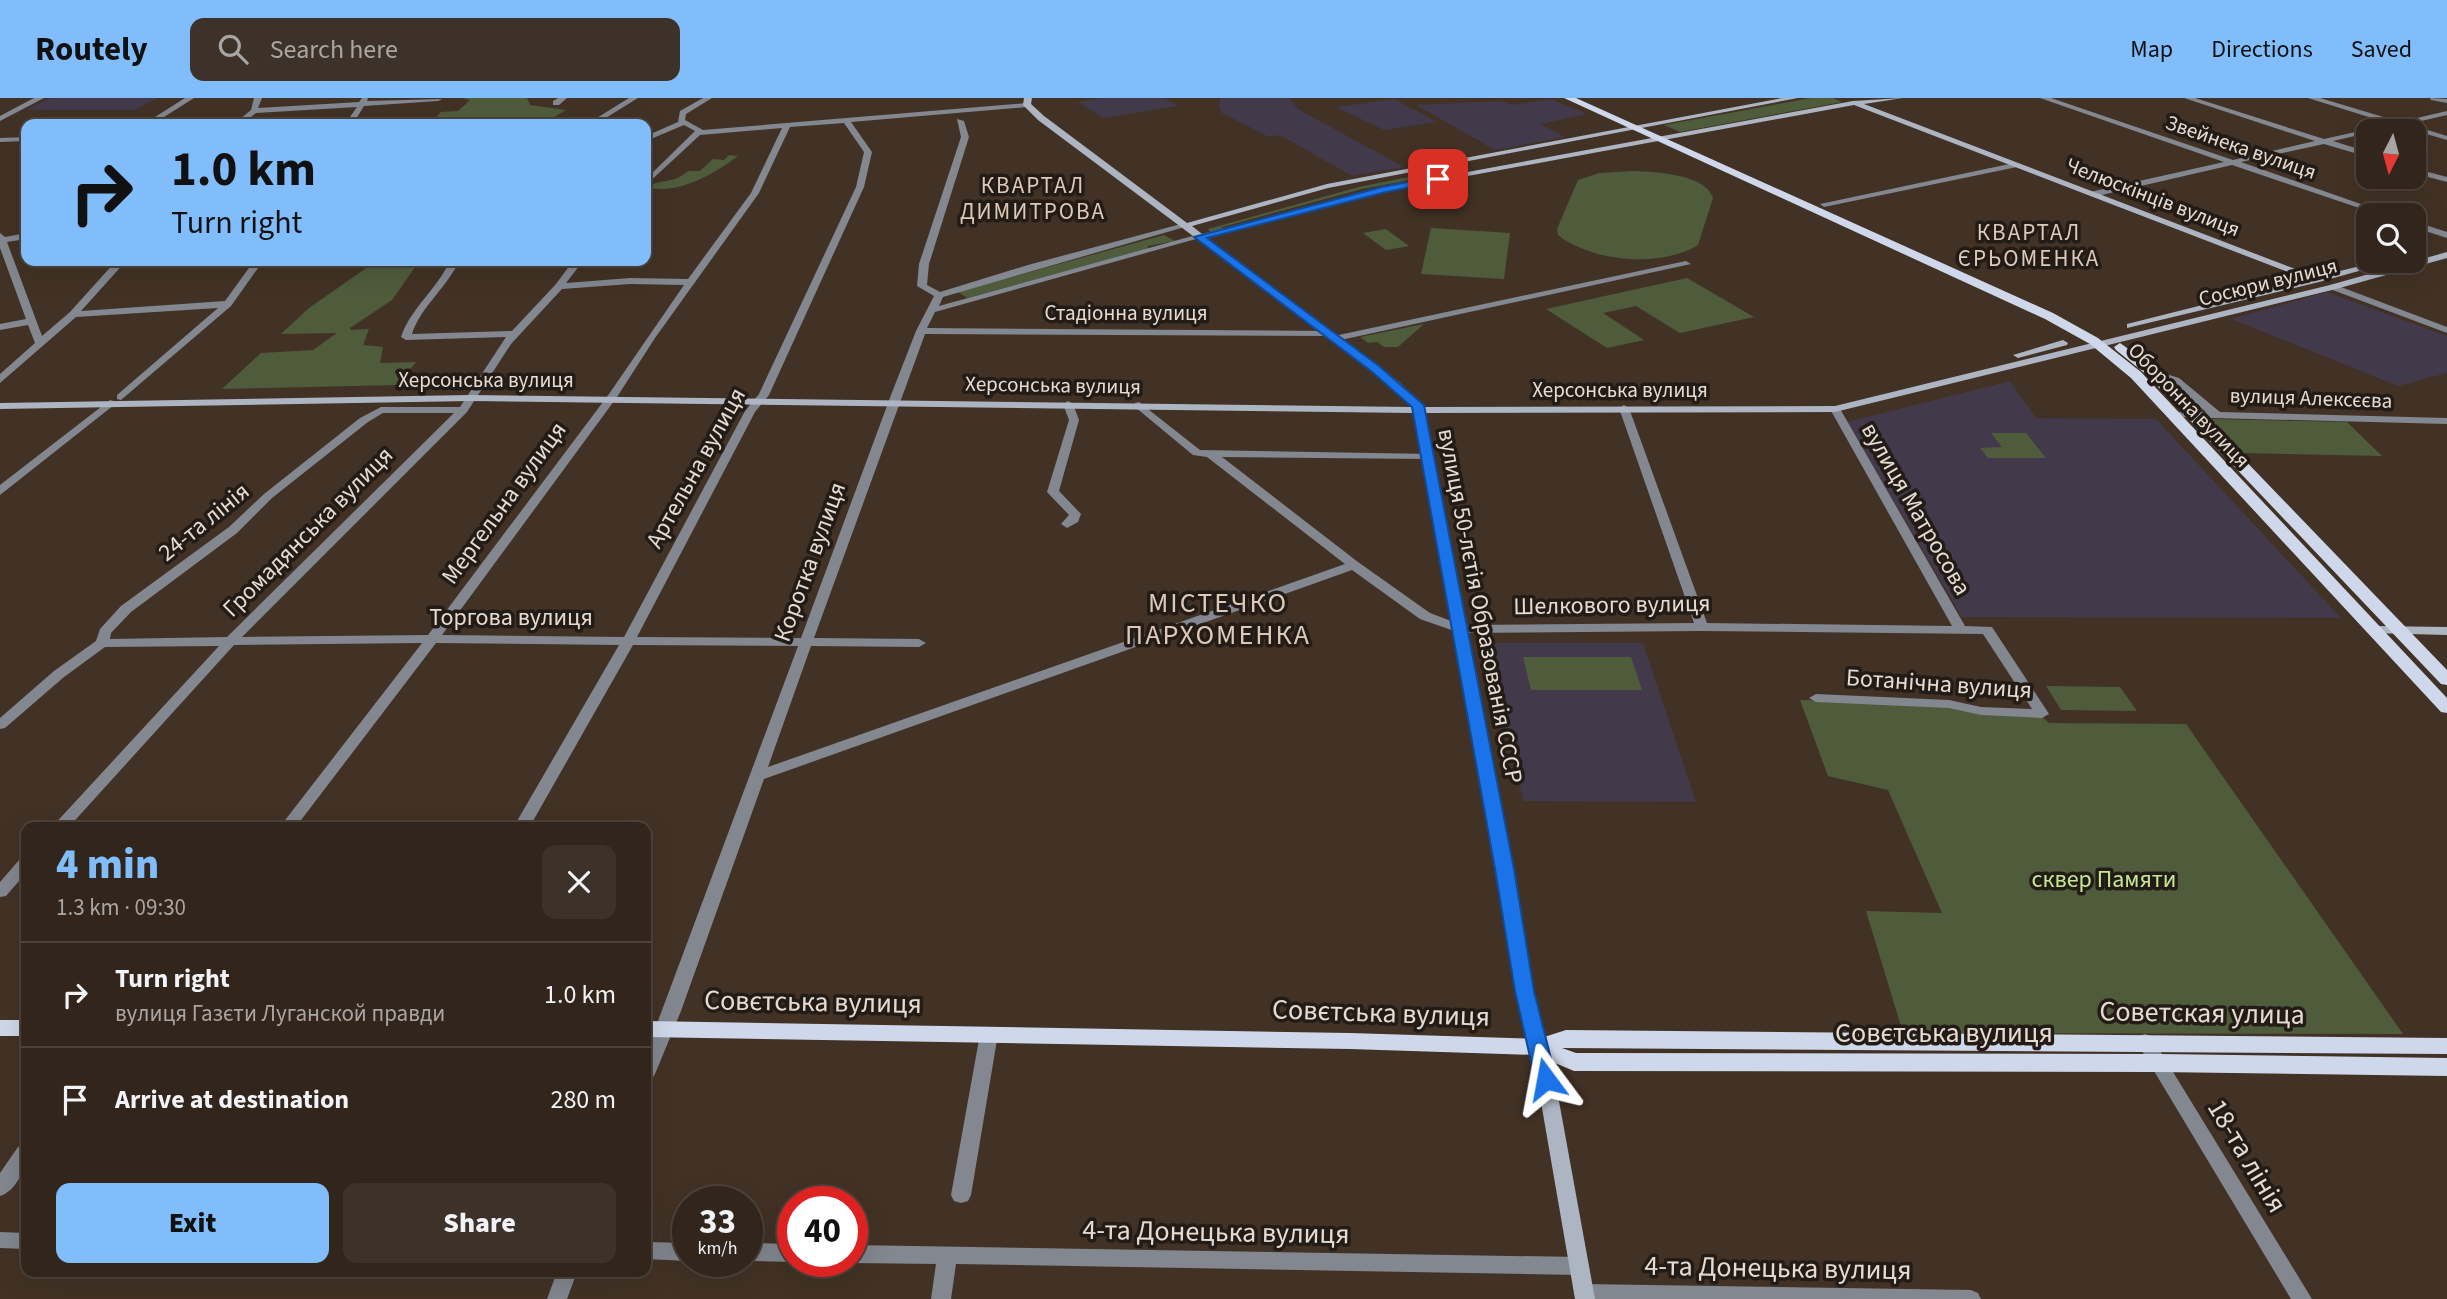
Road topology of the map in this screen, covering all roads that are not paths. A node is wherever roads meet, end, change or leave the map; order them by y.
1 (40, 98) edge
2 (190, 98) edge
3 (258, 98) edge
4 (634, 98) edge
5 (708, 98) edge
6 (1569, 98) edge
7 (1589, 98) edge
8 (1794, 98) edge
9 (1899, 98) edge
10 (2044, 98) edge
11 (2188, 98) edge
12 (2312, 98) edge
13 (2434, 98) edge
14 (438, 99) edge
15 (1850, 100) edge
16 (364, 101) edge
17 (1028, 101) edge
18 (2447, 102) edge
19 (254, 111) junction
20 (2447, 113) edge
21 (0, 119) edge
22 (156, 119) edge
23 (244, 119) edge
24 (352, 119) edge
25 (599, 119) edge
26 (2383, 119) edge
27 (2416, 119) edge
28 (847, 121) junction
29 (960, 121) dead end
30 (683, 123) junction
31 (787, 126) junction
32 (1641, 126) junction
33 (2426, 132) edge
34 (698, 133) junction
35 (2356, 133) edge
36 (651, 137) edge
37 (1666, 137) junction
38 (2447, 138) edge
39 (21, 139) edge
40 (0, 140) edge
41 (2324, 141) junction
42 (2356, 151) edge
43 (2230, 162) junction
44 (2014, 165) junction
45 (2426, 174) edge
46 (651, 178) edge
47 (2447, 180) edge
48 (2093, 194) junction
49 (2356, 204) edge
50 (1824, 205) junction
51 (1184, 226) junction
52 (2426, 228) edge
53 (2447, 235) edge
54 (21, 237) edge
55 (1199, 237) junction
56 (1, 239) edge
57 (2447, 246) edge
58 (2426, 252) edge
59 (2447, 255) edge
60 (1686, 264) dead end
61 (116, 266) edge
62 (255, 266) edge
63 (451, 266) edge
64 (574, 266) edge
65 (2356, 270) edge
66 (2316, 280) junction
67 (691, 282) junction
68 (559, 286) junction
69 (2333, 286) junction
70 (939, 295) junction
71 (228, 304) junction
72 (933, 310) junction
73 (73, 314) junction
74 (33, 321) junction
75 (0, 327) edge
76 (2447, 330) edge
77 (921, 331) junction
78 (515, 334) junction
79 (1333, 336) junction
80 (2099, 339) junction
81 (40, 343) junction
82 (2153, 373) junction
83 (0, 380) edge
84 (473, 395) junction
85 (612, 395) junction
86 (761, 398) junction
87 (0, 399) edge
88 (894, 399) junction
89 (116, 400) junction
90 (1068, 404) junction
91 (1139, 405) junction
92 (0, 406) edge
93 (1418, 407) junction
94 (1625, 408) junction
95 (1835, 409) junction
96 (463, 410) junction
97 (2174, 414) junction
98 (2192, 414) junction
99 (2217, 415) junction
100 (2447, 421) edge
101 (1210, 454) junction
102 (1427, 456) junction
103 (0, 491) edge
104 (1068, 524) dead end
105 (1354, 565) junction
106 (1702, 626) junction
107 (1460, 629) junction
108 (1961, 630) junction
109 (1987, 630) joint
110 (2375, 630) junction
111 (2399, 631) junction
112 (2447, 631) edge
113 (432, 639) junction
114 (231, 641) junction
115 (628, 641) junction
116 (805, 641) junction
117 (102, 643) junction
118 (919, 643) dead end
119 (2447, 681) edge
120 (1816, 698) dead end
121 (2447, 708) edge
122 (0, 725) edge
123 (755, 777) junction
124 (65, 822) edge
125 (293, 822) edge
126 (524, 822) edge
127 (21, 869) edge
128 (0, 892) edge
129 (0, 1028) edge
130 (21, 1028) edge
131 (655, 1029) edge
132 (989, 1034) junction
133 (2145, 1041) junction
134 (2447, 1046) edge
135 (1538, 1047) junction
136 (651, 1049) edge
137 (2159, 1063) junction
138 (2447, 1067) edge
139 (21, 1158) edge
140 (0, 1188) edge
141 (961, 1195) dead end
142 (0, 1240) edge
143 (21, 1241) edge
144 (651, 1251) edge
145 (672, 1252) edge
146 (868, 1254) edge
147 (947, 1256) junction
148 (1579, 1266) junction
149 (565, 1277) edge
150 (1584, 1296) edge
151 (557, 1299) edge
152 (941, 1299) edge
153 (1971, 1299) edge
154 (2302, 1299) edge

1 - 21 street
2 - 22 street
3 - 19 street
4 - 25 street
5 - 30 street
6 - 32 main road, Оборонна вулиця
7 - 32 main road, Оборонна вулиця
8 - 32 street
9 - 15 street
10 - 43 street, Звейнека вулиця
11 - 41 street
12 - 26 street
13 - 18 street
14 - 16 street
15 - 37 street
15 - 44 street, Челюскінців вулиця
16 - 19 street
16 - 24 street
17 - 28 street
17 - 51 street, вулиця 50-лєтія Образованія СССР
19 - 23 street
20 - 27 street
28 - 31 street
28 - 86 street, Артельна вулиця
29 - 70 street
30 - 34 street
30 - 36 street
31 - 34 street
31 - 67 street, Мергельна вулиця
32 - 37 main road, Оборонна вулиця
32 - 51 street
33 - 38 street
34 - 46 street
35 - 41 street
37 - 50 main road, Оборонна вулиця
37 - 55 street
37 - 80 main road, Оборонна вулиця
39 - 40 street
41 - 42 street
41 - 43 street
43 - 48 street
43 - 49 street, Звейнека вулиця
44 - 48 street, Челюскінців вулиця
44 - 50 street
45 - 47 street
48 - 66 street, Челюскінців вулиця
50 - 80 main road, Оборонна вулиця
51 - 55 street, вулиця 50-лєтія Образованія СССР
51 - 70 street
52 - 53 street
54 - 56 street
55 - 72 street
55 - 79 street, вулиця 50-лєтія Образованія СССР
56 - 74 street
57 - 58 street
59 - 69 street, Сосюри вулиця
60 - 79 street, Стадіонна вулиця
61 - 73 street
62 - 71 street
63 - 78 street
64 - 68 street, Громадянська вулиця
65 - 66 street, Сосюри вулиця
66 - 69 street, Челюскінців вулиця
66 - 80 street, Сосюри вулиця
67 - 68 street
67 - 85 street, Мергельна вулиця
68 - 78 street, Громадянська вулиця
69 - 76 street, Челюскінців вулиця
69 - 80 street, Сосюри вулиця
70 - 72 street, Коротка вулиця
71 - 73 street
71 - 89 street
72 - 77 street, Коротка вулиця
73 - 81 street
74 - 75 street
74 - 81 street
77 - 79 street, Стадіонна вулиця
77 - 88 street, Коротка вулиця
78 - 84 street, Громадянська вулиця
79 - 93 street, вулиця 50-лєтія Образованія СССР
80 - 82 main road, Оборонна вулиця
80 - 93 street, Херсонська вулиця
80 - 95 street, Херсонська вулиця
80 - 97 main road, Оборонна вулиця
81 - 83 street
82 - 98 main road, Оборонна вулиця
82 - 99 street
84 - 85 street, Херсонська вулиця
84 - 89 street, Херсонська вулиця
84 - 96 street, Громадянська вулиця
85 - 86 street, Херсонська вулиця
85 - 113 street, Мергельна вулиця
86 - 88 street, Херсонська вулиця
86 - 115 street, Артельна вулиця
87 - 89 street, Херсонська вулиця
88 - 90 street, Херсонська вулиця
88 - 93 street, Херсонська вулиця
88 - 116 street, Коротка вулиця
89 - 92 street, Херсонська вулиця
89 - 103 street
90 - 91 street, Херсонська вулиця
90 - 104 street
91 - 93 street, Херсонська вулиця
91 - 101 street, Шелкового вулиця
93 - 94 street, Херсонська вулиця
93 - 102 street, вулиця 50-лєтія Образованія СССР
94 - 95 street, Херсонська вулиця
94 - 106 street
95 - 108 street, вулиця Матросова
96 - 114 street, Громадянська вулиця
96 - 117 street, 24-та лінія
97 - 98 street, вулиця Алексєєва
97 - 110 main road, Оборонна вулиця
98 - 99 street, вулиця Алексєєва
98 - 111 main road, Оборонна вулиця
99 - 100 street, вулиця Алексєєва
101 - 102 street, Шелкового вулиця
101 - 105 street, Шелкового вулиця
102 - 107 street, вулиця 50-лєтія Образованія СССР
105 - 107 street, Шелкового вулиця
105 - 123 street
106 - 107 street, Шелкового вулиця
106 - 108 street, Шелкового вулиця
107 - 135 street, вулиця 50-лєтія Образованія СССР
108 - 109 street, Шелкового вулиця
109 - 120 street, Ботанічна вулиця
110 - 111 street
110 - 121 main road, Оборонна вулиця
111 - 112 street
111 - 119 main road, Оборонна вулиця
113 - 114 street, Торгова вулиця
113 - 115 street, Торгова вулиця
113 - 125 street, Мергельна вулиця
114 - 117 street, Торгова вулиця
114 - 124 street, Громадянська вулиця
115 - 116 street, Торгова вулиця
115 - 126 street, Артельна вулиця
116 - 118 street, Торгова вулиця
116 - 123 street, Коротка вулиця
117 - 122 street, 24-та лінія
123 - 131 street, Коротка вулиця
127 - 128 street
129 - 130 main road
131 - 132 main road, Совєтська вулиця
131 - 136 street, Коротка вулиця
132 - 135 main road, Совєтська вулиця
132 - 141 street
133 - 134 main road, Советская улица
133 - 135 main road, Советская улица
133 - 137 street, 18-та лінія
135 - 137 main road, Совєтська вулиця
135 - 148 street, вулиця 50-лєтія Образованія СССР
137 - 138 main road, Совєтська вулиця
137 - 154 street, 18-та лінія
139 - 140 street
142 - 143 street
144 - 145 street
146 - 147 street, 4-та Донецька вулиця
147 - 148 street, 4-та Донецька вулиця
147 - 152 street
148 - 150 street, вулиця 50-лєтія Образованія СССР
149 - 151 street
150 - 153 street, 4-та Донецька вулиця

